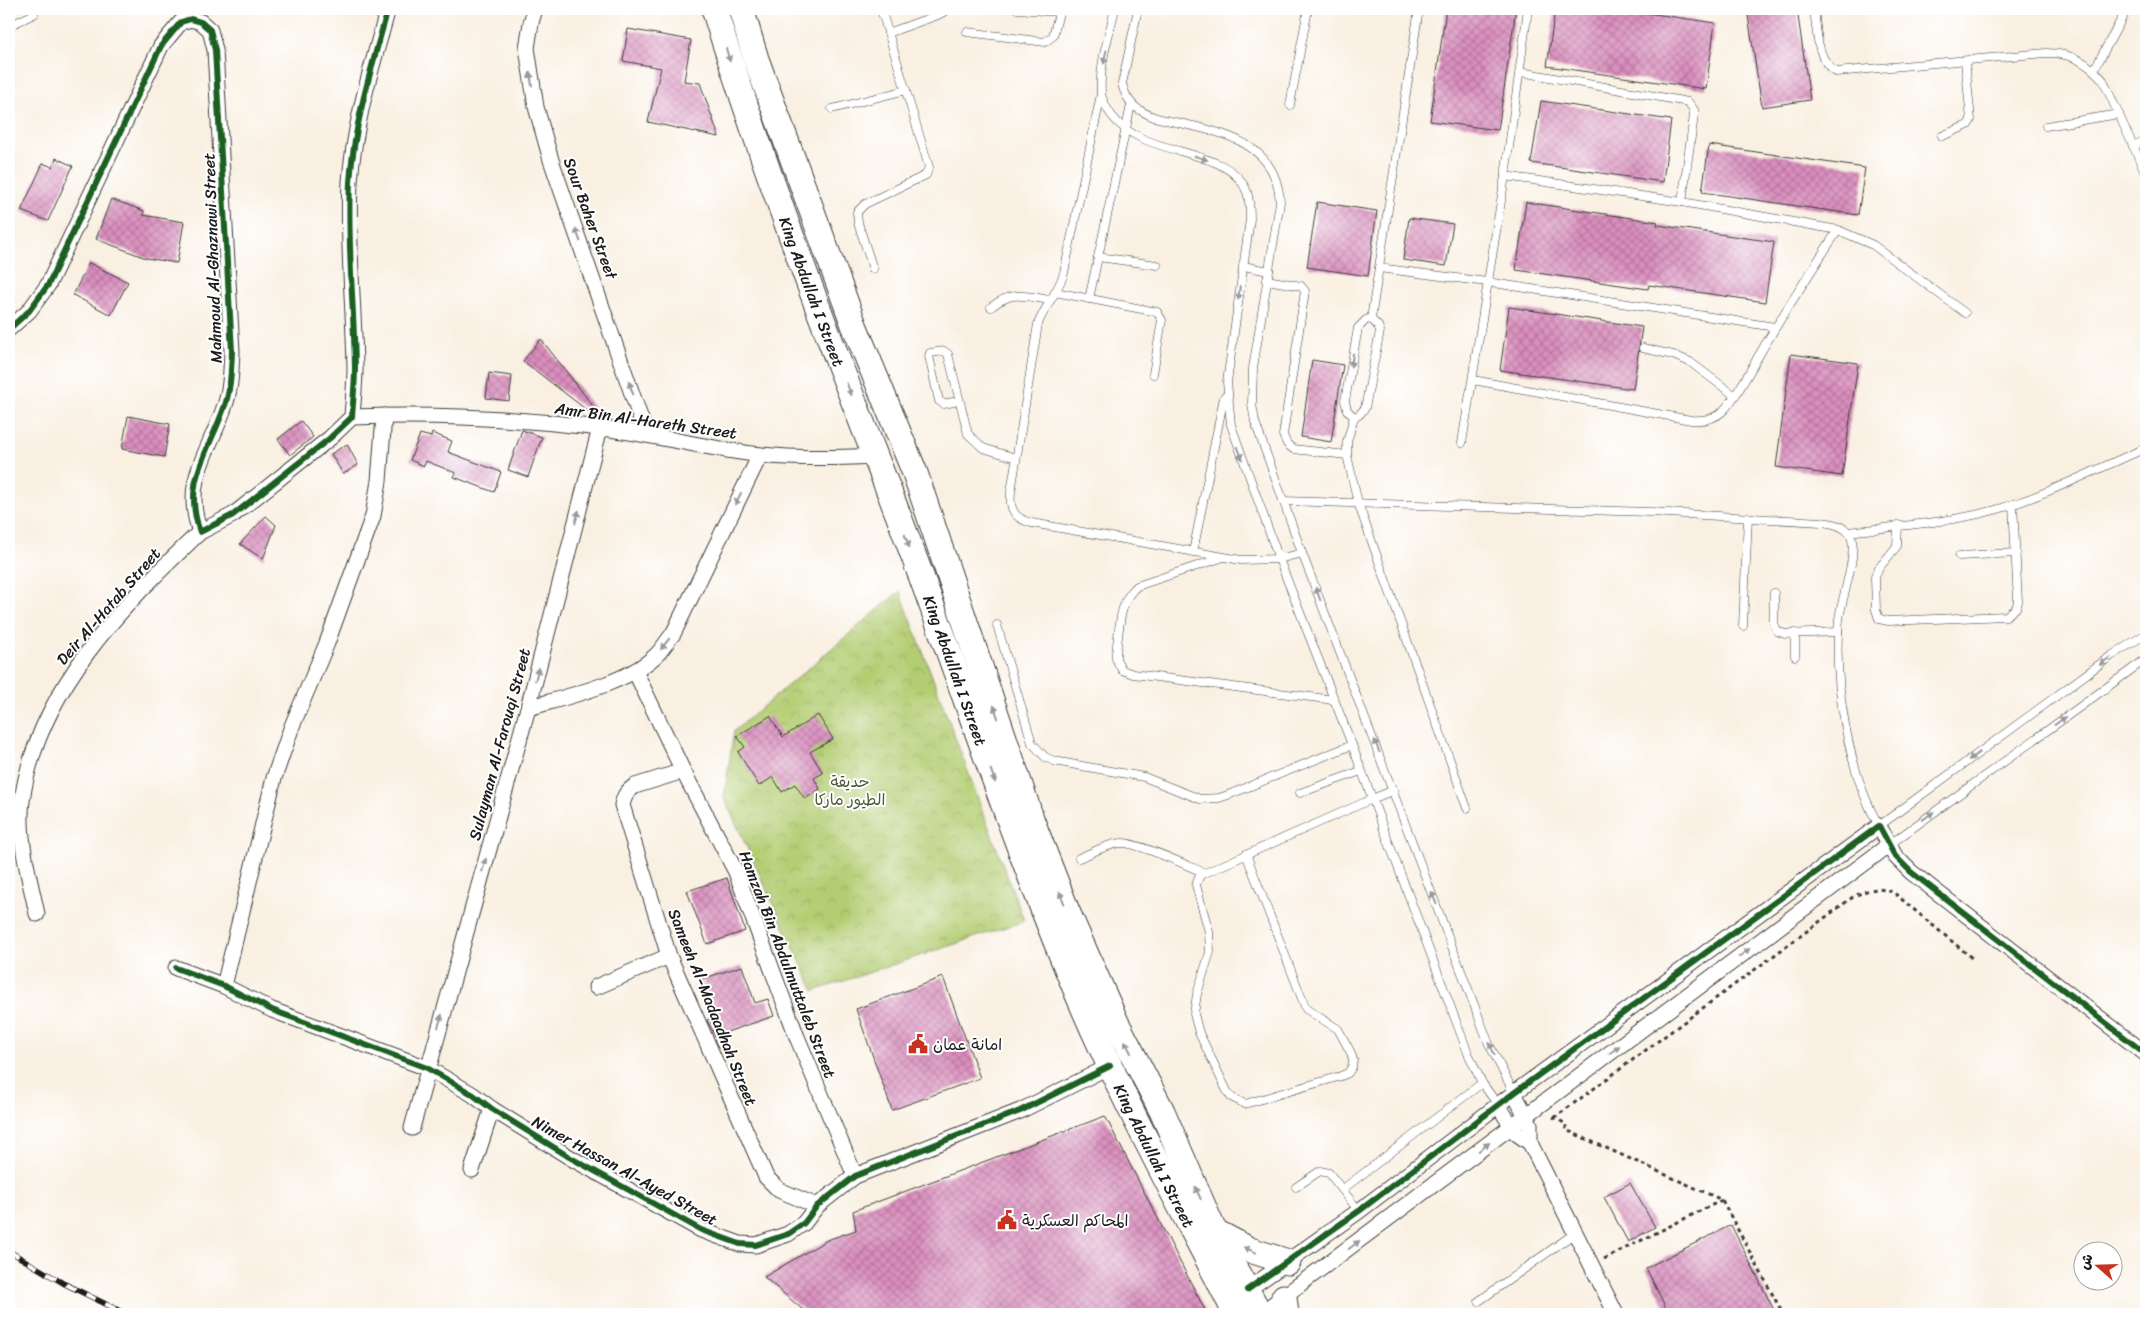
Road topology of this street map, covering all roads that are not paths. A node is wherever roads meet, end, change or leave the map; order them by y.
1 (388, 9) edge
2 (535, 9) edge
3 (714, 9) edge
4 (741, 9) edge
5 (881, 9) edge
6 (949, 9) edge
7 (1017, 9) edge
8 (1115, 9) edge
9 (1138, 9) edge
10 (1306, 9) edge
11 (1419, 9) edge
12 (1528, 9) edge
13 (1814, 9) edge
14 (2126, 9) edge
15 (1059, 10) edge
16 (34, 14) dead end
17 (9, 26) edge
18 (967, 32) dead end
19 (888, 33) junction
20 (1965, 61) junction
21 (2094, 70) junction
22 (1520, 72) junction
23 (906, 90) junction
24 (1101, 94) junction
25 (1131, 105) junction
26 (1290, 105) dead end
27 (832, 109) dead end
28 (2119, 114) junction
29 (2046, 126) dead end
30 (1126, 130) junction
31 (1942, 136) dead end
32 (2146, 140) edge
33 (2133, 146) junction
34 (2146, 174) edge
35 (1505, 176) junction
36 (1682, 202) junction
37 (1838, 230) junction
38 (1098, 257) junction
39 (1157, 265) dead end
40 (1243, 266) junction
41 (1379, 268) junction
42 (873, 269) dead end
43 (1269, 271) junction
44 (1267, 280) junction
45 (1487, 282) junction
46 (1055, 292) junction
47 (1089, 299) junction
48 (1050, 300) junction
49 (991, 307) dead end
50 (1965, 313) dead end
51 (1371, 319) junction
52 (1775, 327) junction
53 (9, 329) edge
54 (1643, 348) dead end
55 (1153, 374) dead end
56 (1473, 380) junction
57 (1227, 382) junction
58 (1734, 395) junction
59 (958, 402) junction
60 (384, 416) junction
61 (352, 417) junction
62 (1354, 417) junction
63 (600, 428) junction
64 (646, 434) junction
65 (1462, 443) dead end
66 (2146, 448) edge
67 (760, 455) junction
68 (1347, 455) junction
69 (874, 456) junction
70 (1016, 458) junction
71 (1283, 501) junction
72 (1358, 503) junction
73 (2013, 504) junction
74 (1748, 517) junction
75 (1898, 525) junction
76 (200, 532) junction
77 (1848, 532) junction
78 (1193, 552) junction
79 (1302, 553) junction
80 (2016, 553) junction
81 (1959, 556) dead end
82 (1222, 557) junction
83 (1279, 559) junction
84 (1774, 593) dead end
85 (997, 625) dead end
86 (1743, 626) dead end
87 (1838, 632) junction
88 (1795, 634) junction
89 (2146, 634) edge
90 (1795, 656) dead end
91 (2146, 659) edge
92 (635, 672) junction
93 (1334, 700) junction
94 (528, 708) junction
95 (1352, 745) junction
96 (683, 771) junction
97 (1362, 772) junction
98 (1394, 790) junction
99 (1300, 793) dead end
100 (1372, 799) junction
101 (1467, 808) dead end
102 (1879, 826) junction
103 (1889, 845) junction
104 (1246, 854) junction
105 (1079, 858) dead end
106 (1204, 873) junction
107 (37, 914) dead end
108 (669, 956) junction
109 (176, 968) dead end
110 (224, 986) junction
111 (596, 987) dead end
112 (2146, 1054) edge
113 (1110, 1066) junction
114 (427, 1068) junction
115 (1482, 1083) junction
116 (1514, 1093) junction
117 (1498, 1105) junction
118 (492, 1109) junction
119 (1530, 1112) junction
120 (1511, 1127) junction
121 (412, 1128) dead end
122 (1530, 1143) junction
123 (472, 1170) dead end
124 (855, 1176) junction
125 (1296, 1187) dead end
126 (1343, 1189) junction
127 (817, 1206) junction
128 (1359, 1211) junction
129 (1373, 1230) junction
130 (1214, 1231) junction
131 (1576, 1233) junction
132 (1288, 1262) junction
133 (1479, 1301) dead end
134 (1237, 1302) edge
135 (1285, 1306) edge
136 (1260, 1314) edge
137 (1616, 1314) edge

1 - 61 street
64 -> 2 street, Sour Baher Street
3 -> 69 main road, King Abdullah I Street
130 -> 4 main road, King Abdullah I Street
5 - 19 lane
6 - 19 lane
7 - 15 lane
8 -> 24 lane
9 - 25 lane
10 - 26 lane
11 - 41 lane
12 - 22 lane
13 - 20 lane
14 - 21 lane
15 - 18 lane
16 - 17 lane
19 - 23 lane
20 - 21 lane
20 - 31 lane
21 - 28 lane
22 - 35 lane
22 - 36 lane
23 - 27 lane
23 - 42 lane
24 - 30 lane
24 - 46 lane
25 - 30 lane
25 - 43 lane
28 - 29 lane
28 - 33 lane
30 - 38 lane
30 -> 40 lane
32 - 33 lane
33 - 34 lane
35 - 36 lane
35 - 45 lane
36 - 37 lane
37 - 50 lane
37 - 52 lane
38 - 39 lane
38 - 47 lane
40 - 43 lane
40 -> 57 lane
41 - 45 lane
41 - 51 lane
43 - 44 lane
44 - 68 lane
44 - 71 lane
45 - 52 lane
45 - 56 lane
46 - 47 lane
46 - 48 lane
47 - 55 lane
48 - 49 lane
48 - 70 lane
51 - 62 lane
51 -> 62 lane
52 - 58 lane
53 - 76 street, Mahmoud Al-Ghaznawi Street
54 - 58 lane
56 - 58 lane
56 - 65 lane
57 - 78 lane
57 -> 83 lane
59 - 59 lane
59 - 70 lane
60 - 61 street, Amr Bin Al-Hareth Street
60 - 63 street, Amr Bin Al-Hareth Street
60 - 110 street
61 - 76 street
62 - 68 lane
63 - 64 street, Amr Bin Al-Hareth Street
94 -> 63 street, Sulayman Al-Farouqi Street
64 - 67 street, Amr Bin Al-Hareth Street
66 - 73 lane
67 - 69 street, Amr Bin Al-Hareth Street
67 -> 92 street
68 - 72 lane
69 -> 113 main road, King Abdullah I Street
70 - 78 lane
71 - 72 lane
71 - 79 lane
72 - 74 lane
72 - 101 lane
73 - 75 lane
73 - 80 lane
74 - 77 lane
74 - 86 lane
75 - 77 lane
75 - 80 lane
76 - 107 street, Deir Al-Hatab Street
77 - 87 lane
78 - 82 lane
79 - 83 lane
98 -> 79 lane
80 - 81 lane
82 - 83 lane
82 - 93 lane
83 - 93 lane
84 - 88 lane
85 - 95 lane
87 - 88 lane
87 - 102 lane
88 - 90 lane
89 -> 102 lane
103 -> 91 lane
92 - 94 street
92 - 96 street, Hamzah Bin Abdulmuttaleb Street
93 - 95 lane
114 -> 94 street, Sulayman Al-Farouqi Street
95 - 97 lane
96 - 108 street, Sameeh Al-Madaadhah Street
96 - 124 street, Hamzah Bin Abdulmuttaleb Street
97 - 99 lane
97 - 100 lane
98 - 100 lane
116 -> 98 lane
100 - 104 lane
100 - 115 lane
102 - 103 street
102 - 116 street
103 - 112 street
119 -> 103 street
104 - 106 lane
104 - 106 lane
105 - 106 lane
108 - 111 street
108 - 127 street, Sameeh Al-Madaadhah Street
109 - 110 street, Nimer Hassan Al-Ayed Street
110 - 114 street, Nimer Hassan Al-Ayed Street
113 - 124 street, Nimer Hassan Al-Ayed Street
113 - 134 main road, King Abdullah I Street
114 - 118 street, Nimer Hassan Al-Ayed Street
114 - 121 street, Sulayman Al-Farouqi Street
115 - 117 lane
115 - 126 lane
116 - 117 street
116 - 119 street
117 - 120 street
117 - 128 street
118 - 123 street
118 - 127 street, Nimer Hassan Al-Ayed Street
119 - 120 street
119 - 122 street
120 - 122 street
129 -> 120 street
122 - 131 street
124 - 127 street, Nimer Hassan Al-Ayed Street
125 - 126 lane
126 - 128 lane
128 - 129 street
128 - 132 street
135 -> 129 street
132 -> 130 main road
130 - 134 main road, King Abdullah I Street
131 - 133 lane
131 - 137 street
132 - 134 street
134 - 136 main road, King Abdullah I Street
135 - 136 street

